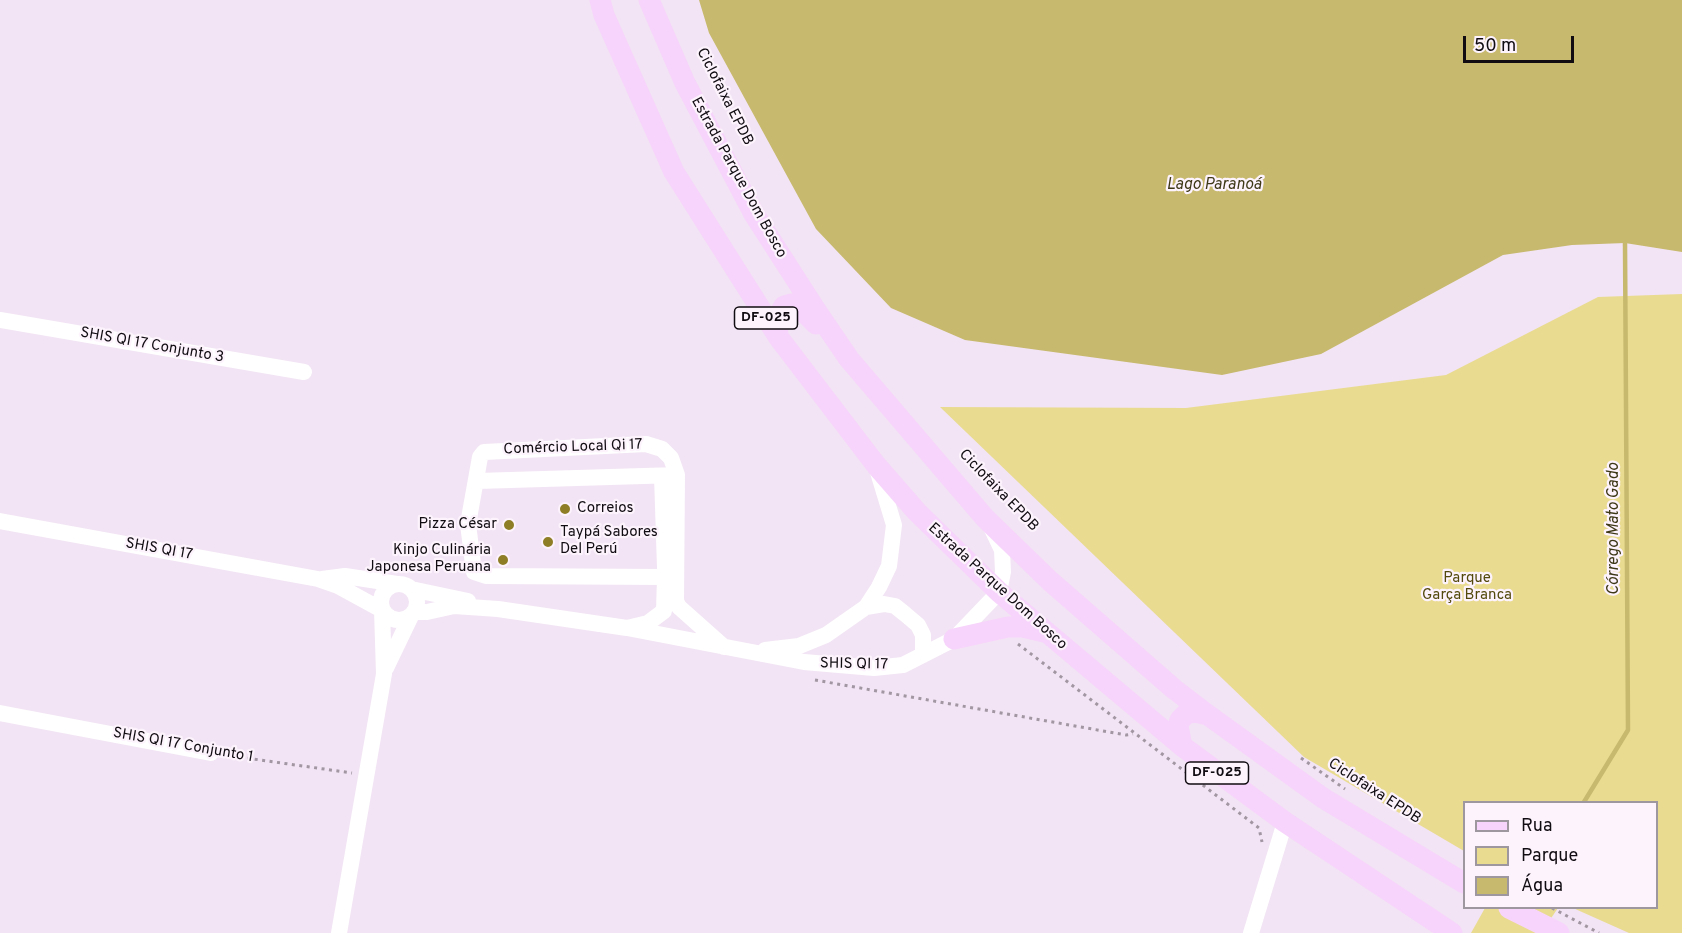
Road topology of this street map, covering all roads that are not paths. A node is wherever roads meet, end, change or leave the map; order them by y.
1 (600, 0) edge
2 (649, 0) edge
3 (0, 320) edge
4 (778, 338) junction
5 (849, 359) junction
6 (304, 372) dead end
7 (876, 465) junction
8 (670, 476) junction
9 (477, 481) junction
10 (985, 518) junction
11 (0, 521) edge
12 (665, 577) junction
13 (318, 579) junction
14 (404, 587) junction
15 (999, 592) junction
16 (866, 608) junction
17 (498, 609) junction
18 (672, 609) junction
19 (382, 610) junction
20 (413, 614) junction
21 (627, 627) junction
22 (1045, 633) junction
23 (667, 635) junction
24 (954, 639) junction
25 (724, 647) junction
26 (749, 652) junction
27 (923, 656) junction
28 (384, 674) junction
29 (1174, 689) junction
30 (0, 713) edge
31 (1208, 715) junction
32 (1145, 716) junction
33 (1182, 746) junction
34 (211, 753) road end
35 (1285, 822) junction
36 (1463, 882) edge
37 (1511, 909) edge
38 (339, 933) edge
39 (1251, 933) edge
40 (1452, 933) edge
41 (1559, 933) edge

1 - 4 main road, Estrada Parque Dom Bosco / DF-025
2 - 5 main road, Estrada Parque Dom Bosco / DF-025
3 - 6 street, SHIS QI 17 Conjunto 3
4 - 5 main road
4 - 7 main road, Estrada Parque Dom Bosco / DF-025
5 - 10 main road, Estrada Parque Dom Bosco / DF-025
7 - 15 main road, Estrada Parque Dom Bosco / DF-025
7 - 16 street, SHIS QI 17
8 - 9 street, Comércio Local Qi 17
8 - 9 street, Comércio Local Qi 17
8 - 12 street, Comércio Local Qi 17
8 - 18 street
9 - 12 street, Comércio Local Qi 17
10 - 15 street
10 - 29 main road, Estrada Parque Dom Bosco / DF-025
11 - 13 street, SHIS QI 17
12 - 18 street, Comércio Local Qi 17
13 - 14 street, SHIS QI 17
13 - 19 street, SHIS QI 17
14 - 17 street, SHIS QI 17
14 - 19 street
14 - 20 street
15 - 22 main road, Estrada Parque Dom Bosco / DF-025
15 - 24 street, SHIS QI 17
16 - 26 street, SHIS QI 17
16 - 27 street
17 - 20 street, SHIS QI 17
17 - 21 street, SHIS QI 17
18 - 21 street
18 - 23 street
18 - 25 street
19 - 20 street
19 - 28 street
20 - 28 street
21 - 23 street, SHIS QI 17
22 - 24 main road
22 - 32 main road, Estrada Parque Dom Bosco / DF-025
23 - 25 street, SHIS QI 17
24 - 27 street, SHIS QI 17
25 - 26 street, SHIS QI 17
26 - 27 street, SHIS QI 17
28 - 38 street
29 - 31 main road, Estrada Parque Dom Bosco / DF-025
29 - 32 main road
30 - 34 street, SHIS QI 17 Conjunto 1
31 - 33 main road
31 - 36 main road, Estrada Parque Dom Bosco / DF-025
32 - 33 main road, Estrada Parque Dom Bosco / DF-025
33 - 35 main road, Estrada Parque Dom Bosco / DF-025
35 - 39 street
35 - 40 main road, Estrada Parque Dom Bosco / DF-025
37 - 41 main road

